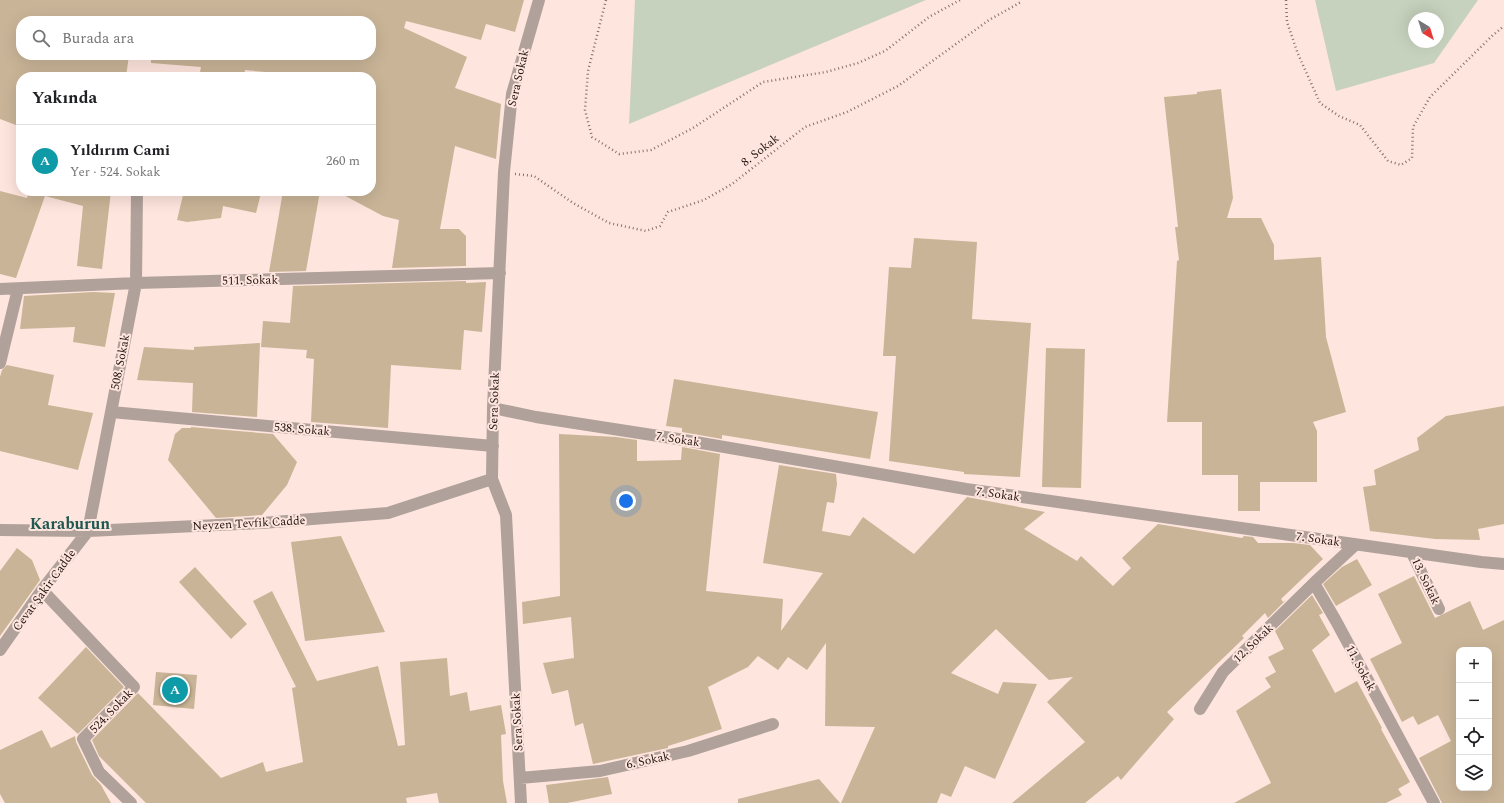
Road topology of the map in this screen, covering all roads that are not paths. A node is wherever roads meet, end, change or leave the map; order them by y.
1 (539, 0) edge
2 (137, 196) edge
3 (500, 273) junction
4 (136, 283) junction
5 (0, 289) edge
6 (18, 289) junction
7 (0, 363) edge
8 (493, 408) junction
9 (111, 412) junction
10 (493, 446) junction
11 (492, 480) junction
12 (0, 530) edge
13 (88, 531) junction
14 (1355, 544) junction
15 (1412, 553) junction
16 (1504, 564) edge
17 (1314, 582) junction
18 (42, 590) junction
19 (1439, 609) dead end
20 (0, 650) edge
21 (1200, 709) dead end
22 (772, 724) dead end
23 (520, 778) junction
24 (131, 803) edge
25 (521, 803) edge
26 (1434, 803) edge

1 - 3 street, Sera Sokak
2 - 4 street, 508. Sokak
3 - 4 street, 511. Sokak
3 - 8 street, Sera Sokak
4 - 6 street, 511. Sokak
4 - 9 street, 508. Sokak
5 - 6 street, 511. Sokak
6 - 7 street
8 - 10 street, Sera Sokak
8 - 14 street, 7. Sokak
9 - 10 street, 538. Sokak
9 - 13 street, 508. Sokak
10 - 11 street, Sera Sokak
11 - 13 street, Neyzen Tevfik Cadde
11 - 23 street, Sera Sokak
12 - 13 street, Neyzen Tevfik Cadde
13 - 18 street, Cevat Şakir Cadde
14 - 15 street, 7. Sokak
14 - 17 street
15 - 16 street, 7. Sokak
15 - 19 street, 13. Sokak
17 - 21 street, 12. Sokak
17 - 26 street, 11. Sokak
18 - 20 street, Cevat Şakir Cadde
18 - 24 street, 524. Sokak
22 - 23 street, 6. Sokak
23 - 25 street, Sera Sokak

